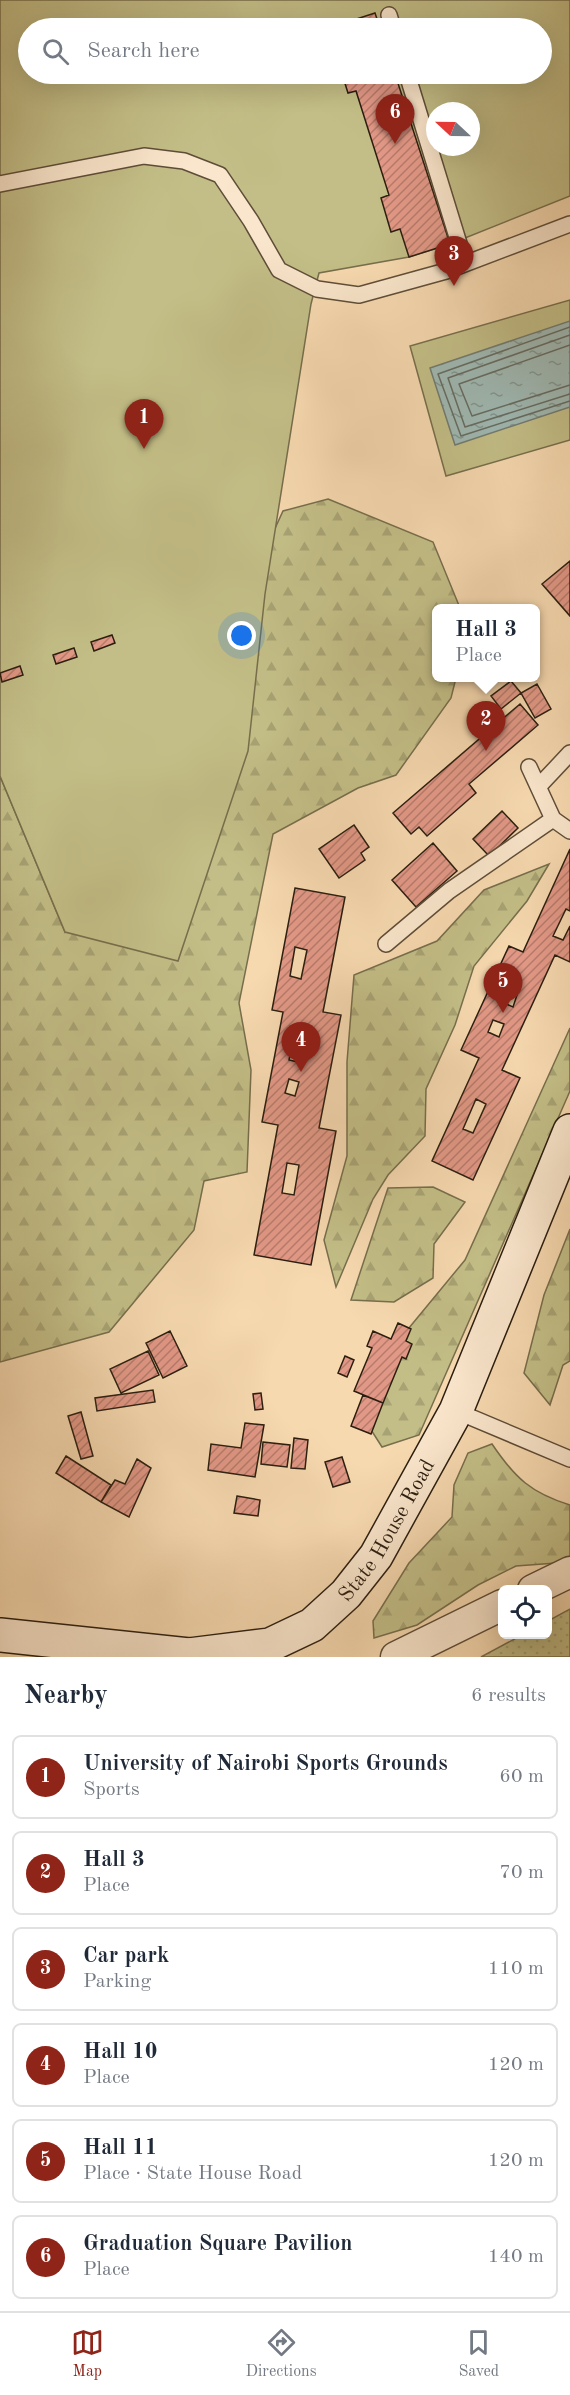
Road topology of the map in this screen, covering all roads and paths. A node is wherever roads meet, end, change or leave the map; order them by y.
1 (410, 84) edge
2 (0, 184) edge
3 (570, 224) edge
4 (465, 263) junction
5 (570, 753) edge
6 (528, 767) dead end
7 (539, 786) junction
8 (553, 819) junction
9 (570, 831) edge
10 (386, 944) dead end
11 (570, 1131) edge
12 (456, 1411) junction
13 (570, 1459) edge
14 (570, 1572) edge
15 (543, 1585) edge
16 (498, 1607) edge
17 (0, 1635) edge
18 (274, 1651) edge
19 (396, 1657) edge

1 - 4 lane
2 - 4 lane
3 - 4 lane
5 - 7 lane
6 - 7 lane
7 - 8 lane
8 - 9 lane
8 - 10 lane
11 - 12 street, State House Road
12 - 13 lane
12 - 18 street, State House Road
14 - 15 street
16 - 19 street
17 - 18 street, State House Road

